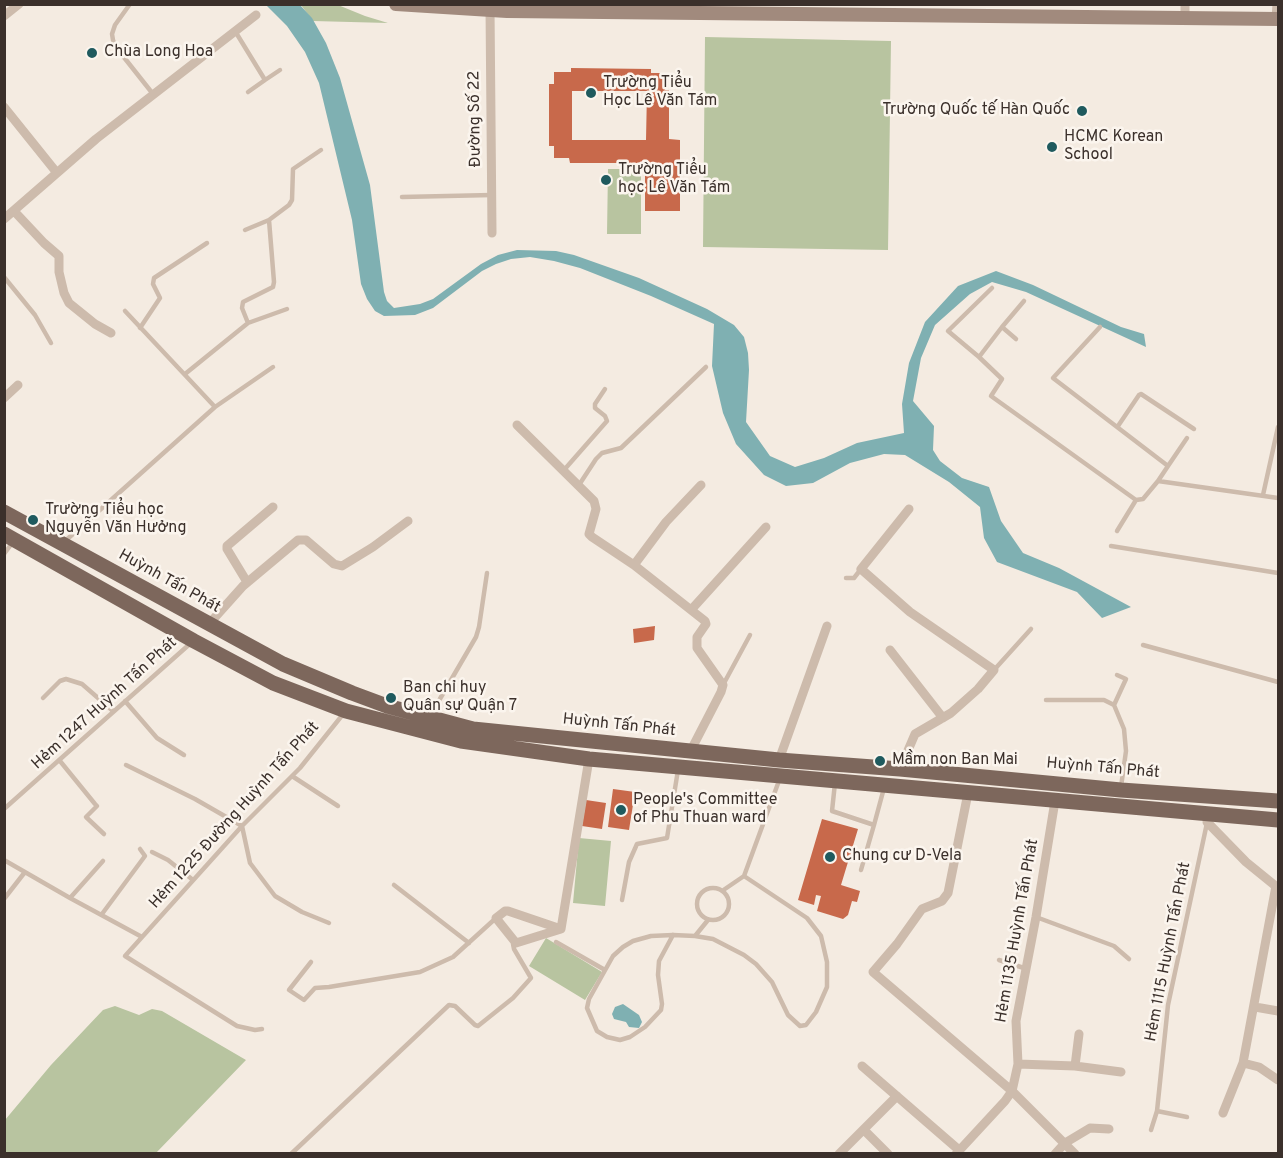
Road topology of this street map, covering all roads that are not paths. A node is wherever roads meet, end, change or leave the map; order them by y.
1 (19, 4) edge
2 (130, 4) edge
3 (396, 4) edge
4 (1276, 4) edge
5 (490, 7) edge
6 (752, 9) edge
7 (837, 9) edge
8 (928, 10) edge
9 (1016, 10) edge
10 (1076, 11) edge
11 (1185, 11) edge
12 (256, 15) dead end
13 (4, 16) edge
14 (1277, 19) edge
15 (235, 31) junction
16 (280, 70) dead end
17 (265, 81) junction
18 (248, 92) dead end
19 (153, 94) junction
20 (4, 106) edge
21 (321, 150) dead end
22 (57, 173) junction
23 (492, 195) junction
24 (402, 197) dead end
25 (14, 211) junction
26 (4, 219) edge
27 (269, 220) junction
28 (245, 230) dead end
29 (492, 233) dead end
30 (207, 243) dead end
31 (4, 277) edge
32 (992, 288) dead end
33 (1024, 301) dead end
34 (286, 309) dead end
35 (125, 311) dead end
36 (248, 323) junction
37 (1002, 327) junction
38 (1100, 327) dead end
39 (140, 328) junction
40 (111, 333) dead end
41 (1016, 339) dead end
42 (51, 342) dead end
43 (979, 357) junction
44 (273, 367) dead end
45 (706, 367) dead end
46 (185, 374) junction
47 (18, 385) dead end
48 (605, 389) dead end
49 (4, 398) edge
50 (215, 407) junction
51 (517, 425) dead end
52 (1118, 426) junction
53 (1278, 427) edge
54 (1194, 429) dead end
55 (1187, 438) dead end
56 (1168, 466) junction
57 (564, 470) junction
58 (1158, 481) junction
59 (579, 485) junction
60 (701, 485) dead end
61 (1263, 495) junction
62 (1278, 498) edge
63 (1136, 500) junction
64 (273, 507) dead end
65 (909, 509) dead end
66 (4, 512) edge
67 (408, 521) dead end
68 (766, 527) dead end
69 (1117, 531) dead end
70 (10, 537) edge
71 (62, 544) junction
72 (1111, 546) dead end
73 (4, 554) edge
74 (52, 560) junction
75 (634, 565) junction
76 (861, 569) junction
77 (486, 573) dead end
78 (1278, 573) edge
79 (846, 578) dead end
80 (247, 582) junction
81 (691, 610) junction
82 (209, 624) junction
83 (827, 626) dead end
84 (1031, 629) dead end
85 (750, 635) dead end
86 (194, 641) junction
87 (1143, 645) dead end
88 (890, 650) dead end
89 (994, 670) junction
90 (1117, 675) dead end
91 (1278, 682) edge
92 (723, 685) junction
93 (43, 698) dead end
94 (1046, 700) dead end
95 (125, 701) junction
96 (1113, 705) junction
97 (113, 711) junction
98 (346, 711) junction
99 (429, 717) junction
100 (943, 718) junction
101 (591, 741) junction
102 (685, 751) junction
103 (184, 755) dead end
104 (589, 759) junction
105 (779, 760) junction
106 (60, 761) junction
107 (126, 765) dead end
108 (678, 767) junction
109 (900, 769) junction
110 (969, 775) junction
111 (292, 776) junction
112 (781, 776) junction
113 (836, 781) junction
114 (884, 785) junction
115 (1121, 790) junction
116 (968, 793) junction
117 (1211, 796) junction
118 (1055, 801) junction
119 (1278, 801) edge
120 (338, 806) dead end
121 (4, 809) edge
122 (1208, 818) junction
123 (1278, 820) edge
124 (874, 825) junction
125 (242, 826) junction
126 (104, 834) dead end
127 (140, 849) dead end
128 (152, 852) dead end
129 (4, 860) edge
130 (103, 861) dead end
131 (861, 870) dead end
132 (25, 872) junction
133 (744, 876) junction
134 (193, 880) junction
135 (394, 885) dead end
136 (1277, 887) edge
137 (722, 891) junction
138 (70, 898) junction
139 (4, 899) edge
140 (622, 900) dead end
141 (102, 914) junction
142 (1036, 917) junction
143 (496, 918) junction
144 (708, 920) junction
145 (329, 923) dead end
146 (561, 929) junction
147 (673, 935) junction
148 (695, 936) junction
149 (142, 937) junction
150 (516, 942) junction
151 (556, 942) dead end
152 (469, 943) junction
153 (1129, 959) dead end
154 (999, 960) dead end
155 (311, 962) dead end
156 (1027, 969) junction
157 (605, 970) junction
158 (1255, 1007) junction
159 (1278, 1011) edge
160 (262, 1029) dead end
161 (1079, 1034) dead end
162 (1243, 1063) junction
163 (1018, 1064) junction
164 (862, 1066) dead end
165 (1075, 1066) junction
166 (1121, 1072) dead end
167 (1278, 1080) edge
168 (1012, 1091) junction
169 (897, 1096) junction
170 (1157, 1111) junction
171 (1223, 1113) dead end
172 (1187, 1117) dead end
173 (1109, 1129) dead end
174 (864, 1130) junction
175 (1151, 1130) dead end
176 (1065, 1143) junction
177 (958, 1152) edge
178 (291, 1154) edge
179 (839, 1154) edge
180 (888, 1154) edge
181 (1055, 1154) edge
182 (1075, 1154) edge

1 - 13 street
2 - 19 lane
3 - 5 street
4 - 14 street
5 - 6 street
5 - 23 street, Đường Số 22
6 - 7 street
7 - 8 street
8 - 9 street
9 - 10 street
10 - 11 street
11 - 14 street
12 - 15 street
15 - 17 lane
15 - 19 street
16 - 17 lane
17 - 18 lane
19 - 22 street
20 - 22 street
21 - 27 lane
22 - 25 street
23 - 24 lane
23 - 29 street, Đường Số 22
25 - 26 street
25 - 40 street
27 - 28 lane
27 - 36 lane
30 - 39 lane
31 - 42 lane
32 - 43 lane
33 - 37 lane
34 - 36 lane
35 - 39 lane
36 - 46 lane
37 - 41 lane
37 - 43 lane
38 - 52 lane
39 - 46 lane
43 - 63 lane
44 - 50 lane
45 - 59 lane
46 - 50 lane
47 - 49 street
48 - 57 lane
50 - 71 lane
51 - 57 street
52 - 54 lane
52 - 56 lane
53 - 61 lane
55 - 56 lane
56 - 58 lane
57 - 59 street
58 - 61 lane
58 - 63 lane
59 - 75 street
60 - 75 street
61 - 62 lane
63 - 69 lane
64 - 80 street
65 - 76 street
66 - 71 main road, Huỳnh Tấn Phát
67 - 80 street
68 - 81 street
70 - 73 lane
70 - 74 main road
71 - 74 main road
71 - 82 main road, Huỳnh Tấn Phát
72 - 78 lane
74 - 86 main road
75 - 81 street
76 - 79 lane
76 - 89 street
77 - 99 lane
80 - 82 street
81 - 92 street
82 - 99 main road, Huỳnh Tấn Phát
83 - 105 street
84 - 89 lane
85 - 92 lane
86 - 95 lane, Hẻm 1247 Huỳnh Tấn Phát
86 - 98 main road
87 - 91 lane
88 - 100 street
89 - 100 street
90 - 96 lane
92 - 102 street
93 - 97 lane
94 - 96 lane
95 - 97 lane, Hẻm 1247 Huỳnh Tấn Phát
95 - 103 lane
96 - 115 lane
97 - 106 lane, Hẻm 1247 Huỳnh Tấn Phát
98 - 104 main road
98 - 111 lane, Hẻm 1225 Đường Huỳnh Tấn Phát
99 - 101 main road, Huỳnh Tấn Phát
100 - 109 street
101 - 102 main road, Huỳnh Tấn Phát
101 - 104 main road
102 - 105 main road, Huỳnh Tấn Phát
102 - 108 main road
104 - 108 main road
104 - 146 street
105 - 109 main road, Huỳnh Tấn Phát
106 - 121 lane, Hẻm 1247 Huỳnh Tấn Phát
106 - 126 lane
107 - 125 lane
108 - 112 main road
108 - 140 lane
109 - 110 main road, Huỳnh Tấn Phát
110 - 115 main road, Huỳnh Tấn Phát
110 - 116 main road
111 - 120 lane
111 - 125 lane, Hẻm 1225 Đường Huỳnh Tấn Phát
112 - 113 main road
112 - 133 lane
113 - 114 main road
113 - 124 lane
114 - 116 main road
114 - 124 lane
115 - 117 main road, Huỳnh Tấn Phát
116 - 118 main road
116 - 168 street
117 - 119 main road, Huỳnh Tấn Phát
117 - 122 main road
118 - 122 main road
118 - 142 street, Hẻm 1135 Huỳnh Tấn Phát
122 - 123 main road
122 - 136 street
122 - 170 lane, Hẻm 1115 Huỳnh Tấn Phát
124 - 131 lane
125 - 134 lane, Hẻm 1225 Đường Huỳnh Tấn Phát
125 - 145 lane
127 - 141 lane
128 - 134 lane
129 - 132 lane
130 - 138 lane
132 - 138 lane
132 - 139 lane
133 - 137 lane
133 - 148 lane
134 - 149 lane, Hẻm 1225 Đường Huỳnh Tấn Phát
135 - 152 lane
136 - 158 street
137 - 144 lane
137 - 144 lane
138 - 141 lane
141 - 149 lane
142 - 153 lane
142 - 156 street, Hẻm 1135 Huỳnh Tấn Phát
143 - 146 street
143 - 150 street
143 - 152 lane
144 - 148 lane
146 - 150 street
147 - 148 lane
147 - 157 lane
147 - 157 lane
149 - 160 lane, Hẻm 1225 Đường Huỳnh Tấn Phát
150 - 178 lane
151 - 157 lane
152 - 155 lane
154 - 156 lane
156 - 163 street, Hẻm 1135 Huỳnh Tấn Phát
158 - 159 street
158 - 162 street
161 - 165 street
162 - 167 street
162 - 171 street
163 - 165 street
163 - 168 street, Hẻm 1135 Huỳnh Tấn Phát
164 - 169 street
165 - 166 street
168 - 176 street
168 - 177 street, Hẻm 1135 Huỳnh Tấn Phát
169 - 174 street
169 - 177 street
170 - 172 lane
170 - 175 lane, Hẻm 1115 Huỳnh Tấn Phát
173 - 176 street
174 - 179 street
174 - 180 street
176 - 181 street
176 - 182 street

